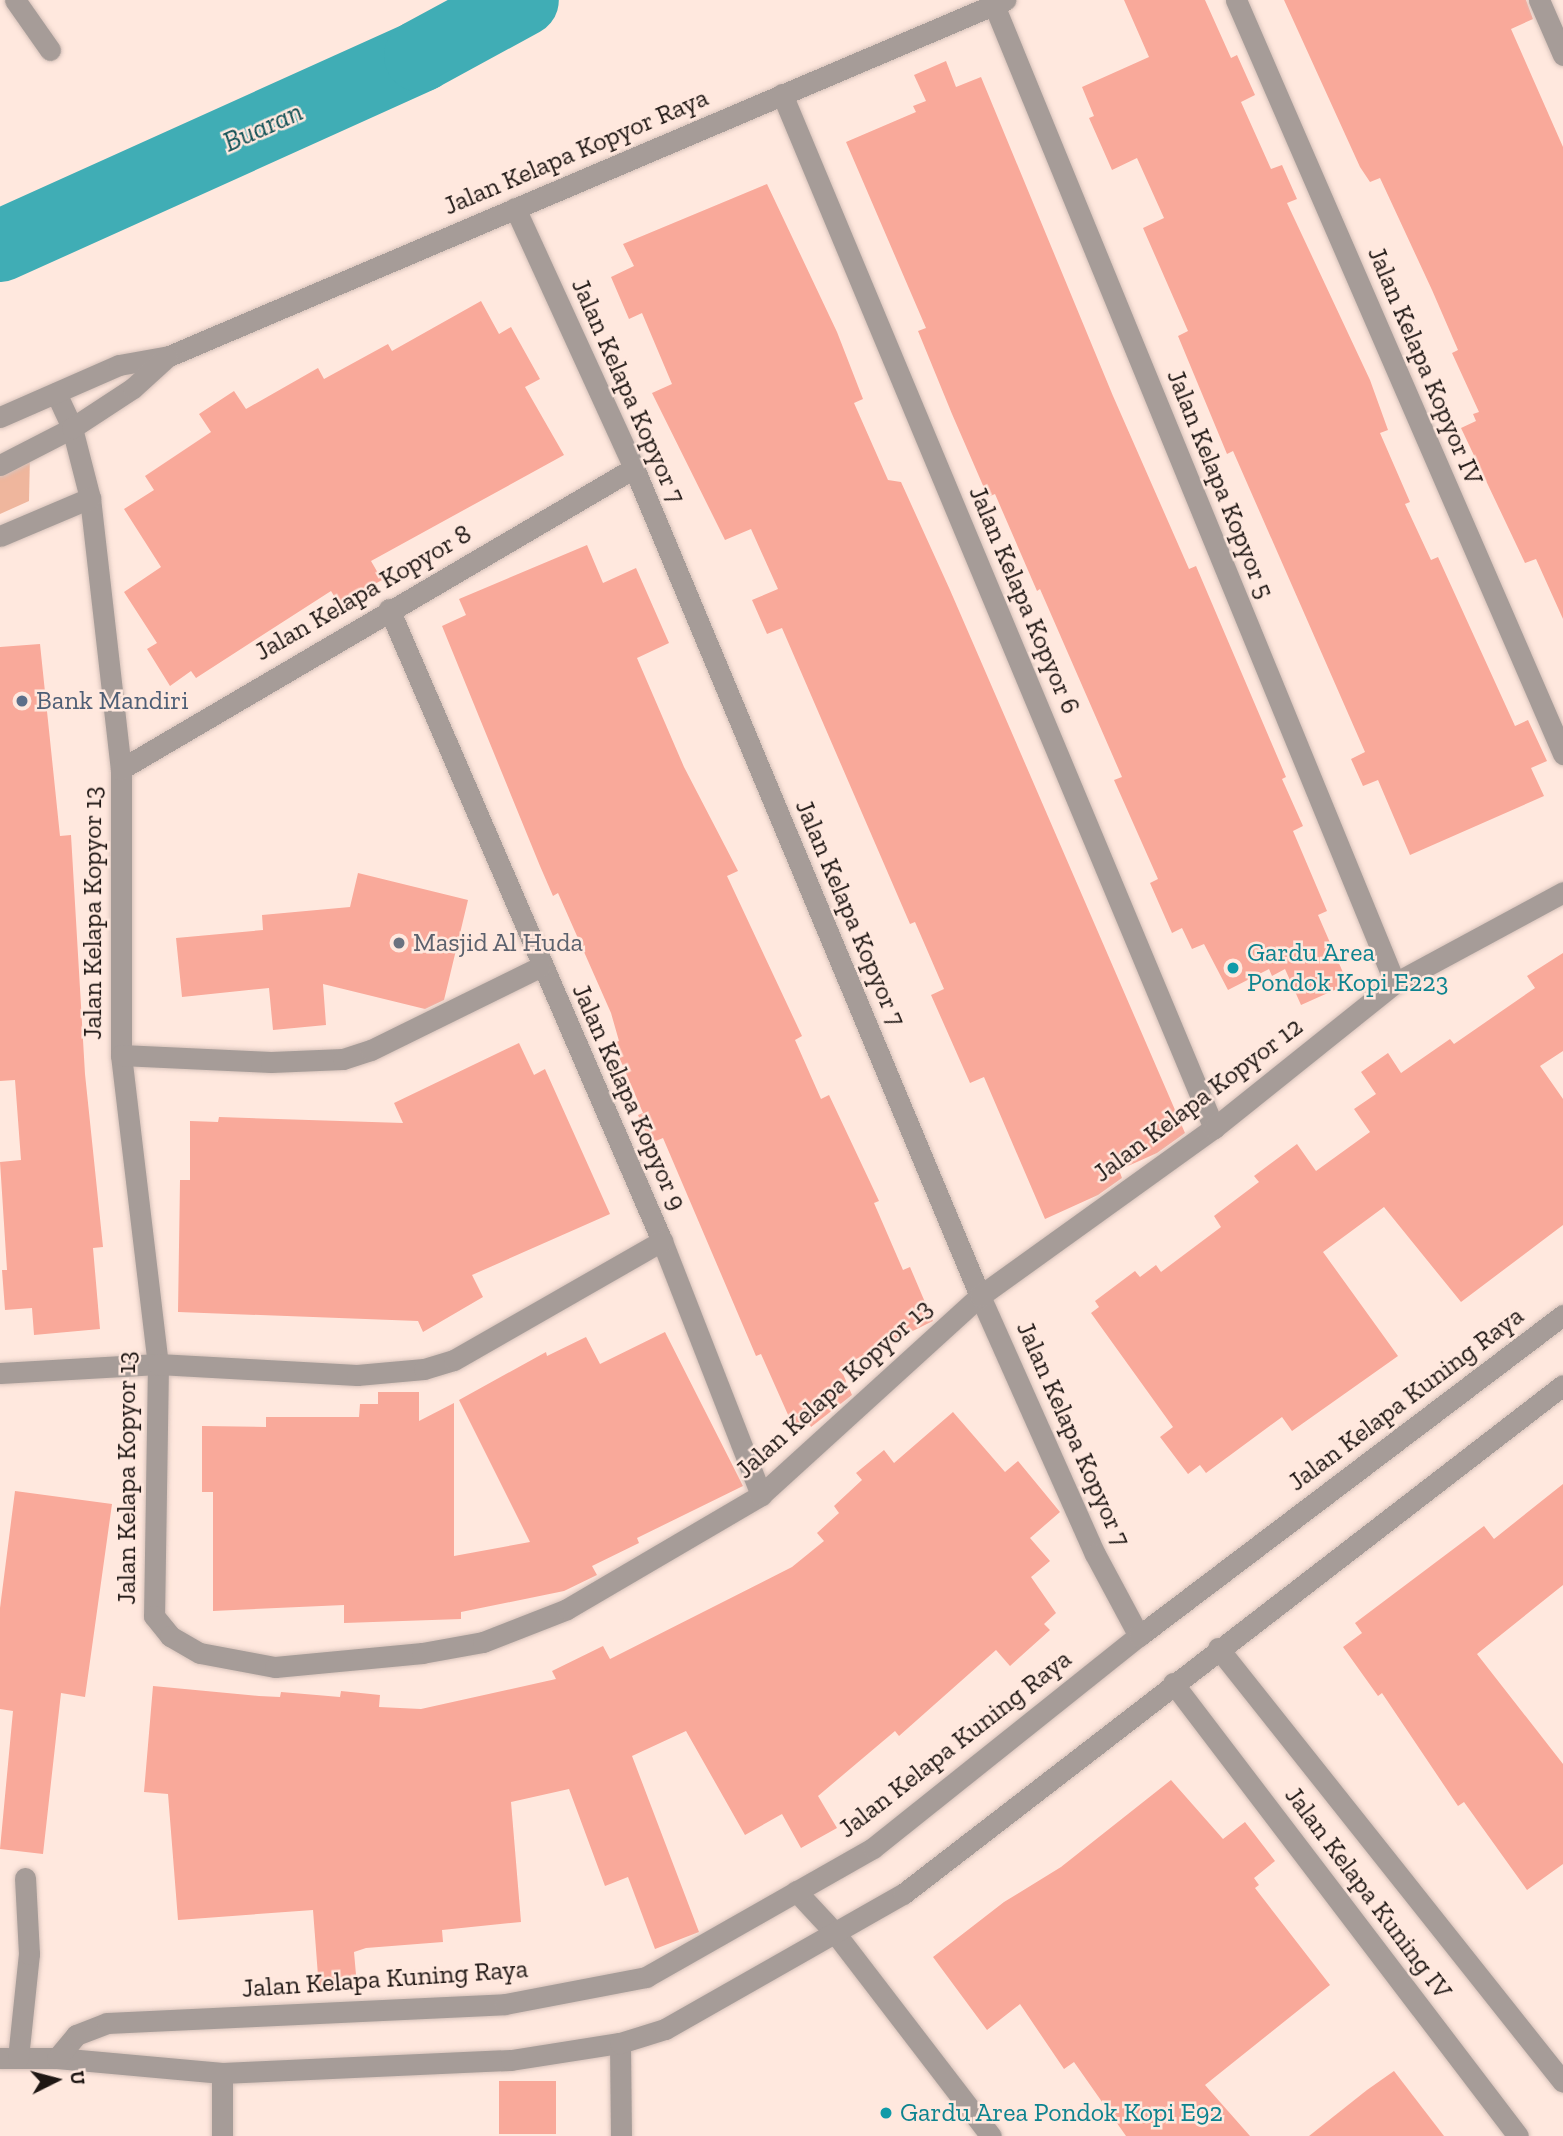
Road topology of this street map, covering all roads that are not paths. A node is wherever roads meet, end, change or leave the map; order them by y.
1 (15, 0) edge
2 (1236, 0) edge
3 (1539, 0) edge
4 (1000, 3) edge
5 (50, 50) dead end
6 (1563, 55) edge
7 (782, 94) junction
8 (515, 208) junction
9 (169, 356) junction
10 (56, 393) junction
11 (0, 416) edge
12 (72, 428) junction
13 (0, 465) edge
14 (634, 468) junction
15 (90, 498) junction
16 (0, 536) edge
17 (389, 609) junction
18 (1563, 754) edge
19 (121, 769) junction
20 (1563, 892) edge
21 (540, 967) junction
22 (1395, 983) junction
23 (121, 1055) junction
24 (1214, 1128) junction
25 (662, 1241) junction
26 (980, 1296) junction
27 (1563, 1315) edge
28 (158, 1364) junction
29 (0, 1373) edge
30 (1563, 1385) edge
31 (761, 1495) junction
32 (1139, 1636) junction
33 (1218, 1648) junction
34 (1173, 1683) junction
35 (25, 1878) dead end
36 (796, 1891) junction
37 (835, 1933) junction
38 (620, 2043) junction
39 (9, 2058) edge
40 (57, 2058) junction
41 (222, 2073) junction
42 (1563, 2082) edge
43 (222, 2136) edge
44 (621, 2136) edge
45 (991, 2136) edge
46 (1518, 2136) edge

1 - 5 street
2 - 18 street, Jalan Kelapa Kopyor IV
3 - 6 street
4 - 7 street, Jalan Kelapa Kopyor Raya
4 - 22 street, Jalan Kelapa Kopyor 5
7 - 8 street, Jalan Kelapa Kopyor Raya
7 - 24 street, Jalan Kelapa Kopyor 6
8 - 9 street, Jalan Kelapa Kopyor Raya
8 - 14 street, Jalan Kelapa Kopyor 7
9 - 10 street, Jalan Kelapa Kopyor Raya
9 - 12 street, Jalan Kelapa Kopyor Raya
10 - 11 street, Jalan Kelapa Kopyor Raya
10 - 12 street, Jalan Kelapa Kopyor 13
12 - 13 street, Jalan Kelapa Kopyor Raya
12 - 15 street, Jalan Kelapa Kopyor 13
14 - 17 street, Jalan Kelapa Kopyor 8
14 - 26 street, Jalan Kelapa Kopyor 7
15 - 16 street
15 - 19 street, Jalan Kelapa Kopyor 13
17 - 19 street, Jalan Kelapa Kopyor 8
17 - 21 street, Jalan Kelapa Kopyor 9
19 - 23 street, Jalan Kelapa Kopyor 13
20 - 22 street, Jalan Kelapa Kopyor 12
21 - 23 street
21 - 25 street, Jalan Kelapa Kopyor 9
22 - 24 street, Jalan Kelapa Kopyor 12
23 - 28 street, Jalan Kelapa Kopyor 13
24 - 26 street, Jalan Kelapa Kopyor 12
25 - 28 street
25 - 31 street, Jalan Kelapa Kopyor 9
26 - 31 street, Jalan Kelapa Kopyor 13
26 - 32 street, Jalan Kelapa Kopyor 7
27 - 32 street, Jalan Kelapa Kuning Raya
28 - 29 street
28 - 31 street, Jalan Kelapa Kopyor 13
30 - 33 street
32 - 36 street, Jalan Kelapa Kuning Raya
33 - 34 street
33 - 42 street, Jalan Kelapa Kuning IV
34 - 37 street
34 - 46 street, Jalan Kelapa Kuning IV
35 - 39 street
36 - 37 street
36 - 40 street, Jalan Kelapa Kuning Raya
37 - 38 street
37 - 45 street
38 - 41 street
38 - 44 street
39 - 40 street
40 - 41 street
41 - 43 street

